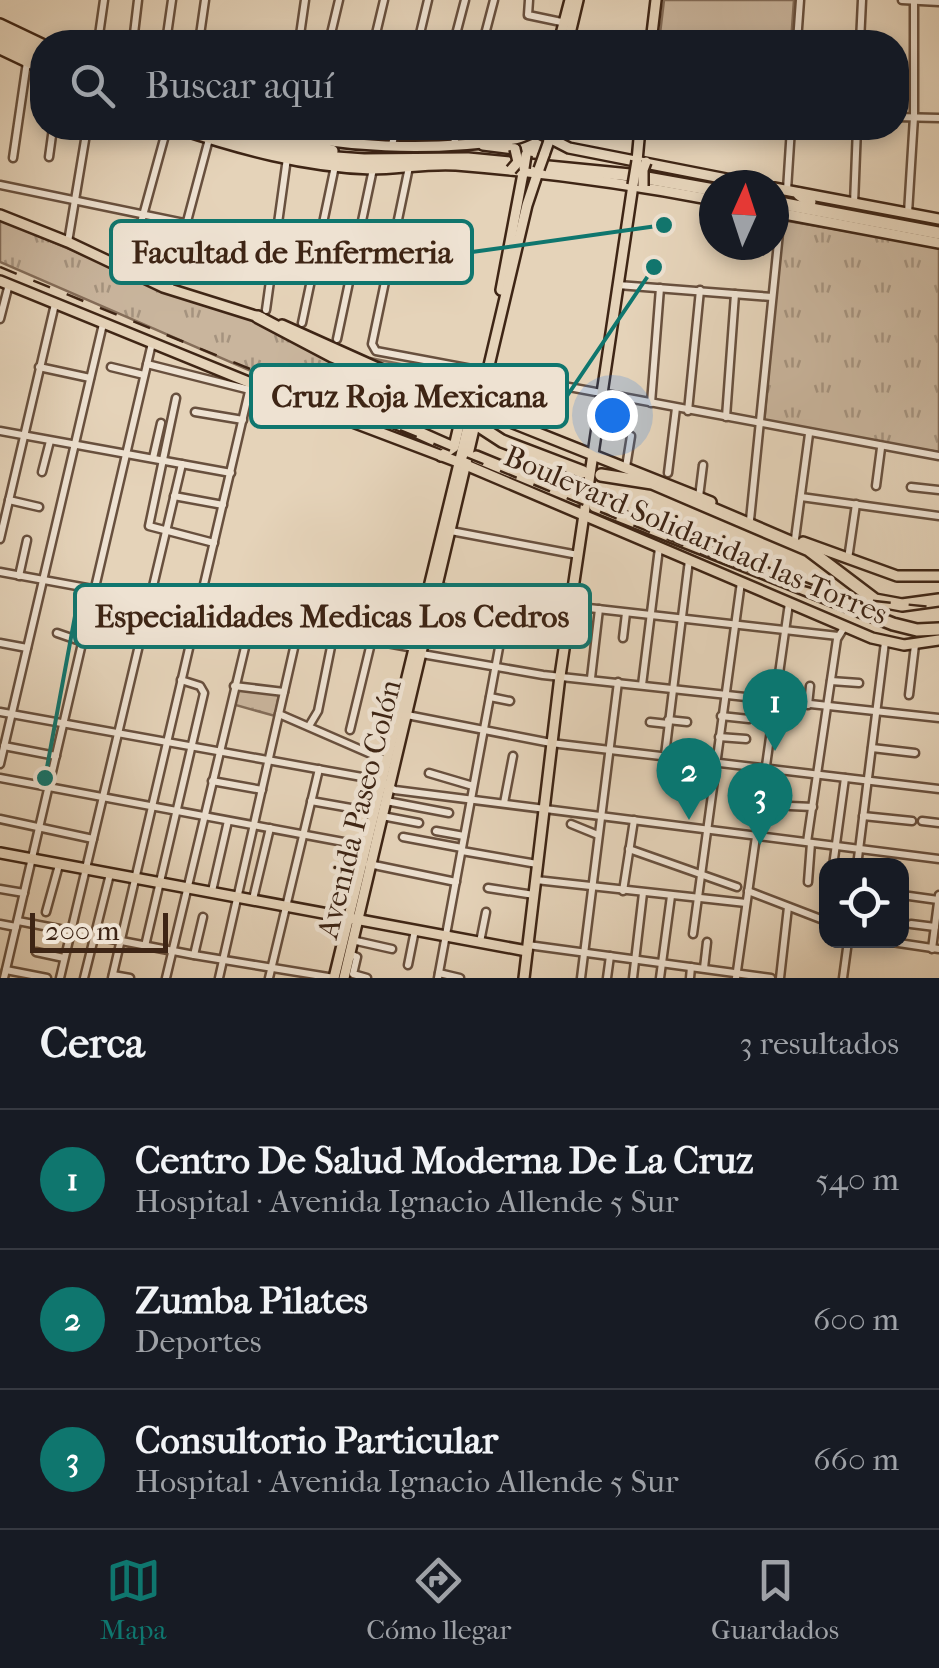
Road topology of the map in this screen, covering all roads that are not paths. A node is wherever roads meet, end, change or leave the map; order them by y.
1 (104, 0) edge
2 (138, 0) edge
3 (172, 0) edge
4 (205, 0) edge
5 (305, 0) edge
6 (339, 0) edge
7 (384, 0) edge
8 (428, 0) edge
9 (465, 0) edge
10 (494, 0) edge
11 (570, 0) edge
12 (578, 0) edge
13 (656, 0) edge
14 (800, 0) edge
15 (862, 0) edge
16 (902, 0) edge
17 (914, 0) edge
18 (939, 2) edge
19 (528, 4) edge
20 (568, 24) junction
21 (0, 27) edge
22 (100, 30) edge
23 (134, 30) edge
24 (168, 30) edge
25 (201, 30) edge
26 (301, 30) edge
27 (332, 30) edge
28 (377, 30) edge
29 (421, 30) edge
30 (457, 30) edge
31 (486, 30) edge
32 (565, 30) edge
33 (568, 30) edge
34 (652, 30) edge
35 (798, 30) edge
36 (861, 30) edge
37 (0, 40) edge
38 (30, 42) edge
39 (0, 49) edge
40 (30, 55) edge
41 (27, 62) junction
42 (30, 63) edge
43 (909, 117) edge
44 (914, 117) junction
45 (939, 118) edge
46 (51, 140) edge
47 (86, 140) edge
48 (163, 140) edge
49 (208, 140) edge
50 (217, 140) edge
51 (246, 140) edge
52 (279, 140) edge
53 (328, 140) edge
54 (350, 140) edge
55 (393, 140) edge
56 (455, 140) edge
57 (504, 140) edge
58 (530, 140) edge
59 (547, 140) edge
60 (558, 140) edge
61 (641, 140) edge
62 (790, 140) edge
63 (856, 140) edge
64 (454, 143) junction
65 (466, 144) junction
66 (349, 145) junction
67 (392, 145) junction
68 (49, 156) dead end
69 (13, 158) dead end
70 (286, 158) junction
71 (642, 162) junction
72 (335, 166) junction
73 (460, 166) junction
74 (409, 167) junction
75 (373, 168) junction
76 (524, 170) junction
77 (787, 170) edge
78 (538, 172) junction
79 (699, 173) edge
80 (699, 181) edge
81 (0, 185) edge
82 (638, 185) junction
83 (699, 187) edge
84 (699, 197) edge
85 (76, 201) junction
86 (789, 201) edge
87 (789, 202) edge
88 (789, 202) edge
89 (789, 202) edge
90 (854, 204) junction
91 (0, 215) edge
92 (145, 216) junction
93 (906, 219) junction
94 (939, 222) edge
95 (187, 224) junction
96 (939, 233) edge
97 (274, 241) junction
98 (68, 242) junction
99 (939, 243) edge
100 (318, 250) junction
101 (354, 258) junction
102 (777, 260) edge
103 (388, 265) junction
104 (128, 272) junction
105 (4, 283) edge
106 (618, 284) junction
107 (169, 288) junction
108 (660, 288) junction
109 (700, 290) junction
110 (734, 294) junction
111 (772, 296) junction
112 (55, 304) junction
113 (500, 306) junction
114 (262, 314) junction
115 (0, 319) edge
116 (302, 323) dead end
117 (103, 324) junction
118 (337, 339) dead end
119 (152, 343) junction
120 (147, 364) junction
121 (111, 366) dead end
122 (39, 367) junction
123 (485, 372) junction
124 (144, 375) junction
125 (90, 378) junction
126 (250, 387) junction
127 (268, 390) joint
128 (603, 393) junction
129 (176, 398) dead end
130 (651, 403) junction
131 (468, 407) junction
132 (676, 408) junction
133 (688, 410) junction
134 (195, 412) dead end
135 (726, 417) junction
136 (243, 420) junction
137 (160, 422) dead end
138 (760, 422) junction
139 (482, 428) dead end
140 (0, 430) edge
141 (810, 434) junction
142 (24, 435) junction
143 (631, 436) dead end
144 (50, 441) junction
145 (74, 446) junction
146 (881, 447) junction
147 (445, 451) junction
148 (125, 454) junction
149 (592, 455) junction
150 (939, 456) edge
151 (153, 458) junction
152 (165, 460) junction
153 (467, 461) junction
154 (182, 464) junction
155 (703, 465) dead end
156 (626, 467) junction
157 (42, 472) dead end
158 (582, 472) dead end
159 (232, 473) junction
160 (668, 473) dead end
161 (602, 475) dead end
162 (876, 486) dead end
163 (912, 487) dead end
164 (939, 490) edge
165 (174, 496) junction
166 (699, 497) junction
167 (801, 497) junction
168 (578, 499) dead end
169 (6, 502) edge
170 (223, 504) junction
171 (856, 504) junction
172 (39, 506) dead end
173 (595, 506) dead end
174 (584, 516) junction
175 (939, 516) edge
176 (750, 520) junction
177 (451, 531) junction
178 (165, 532) junction
179 (0, 539) edge
180 (796, 539) junction
181 (28, 540) dead end
182 (214, 543) junction
183 (659, 548) junction
184 (441, 552) junction
185 (578, 555) junction
186 (848, 559) junction
187 (689, 560) junction
188 (0, 572) edge
189 (18, 576) junction
190 (939, 576) edge
191 (45, 581) junction
192 (740, 582) junction
193 (433, 586) junction
194 (95, 590) junction
195 (149, 600) junction
196 (939, 600) edge
197 (789, 603) junction
198 (570, 608) junction
199 (198, 609) junction
200 (600, 610) junction
201 (626, 613) junction
202 (649, 616) junction
203 (252, 618) junction
204 (680, 620) junction
205 (430, 621) junction
206 (734, 625) junction
207 (299, 626) junction
208 (845, 626) junction
209 (939, 629) edge
210 (785, 630) junction
211 (334, 632) junction
212 (57, 633) dead end
213 (838, 636) junction
214 (623, 638) dead end
215 (372, 640) junction
216 (532, 640) dead end
217 (939, 640) edge
218 (83, 642) junction
219 (885, 642) junction
220 (0, 643) edge
221 (464, 643) dead end
222 (915, 644) junction
223 (27, 648) junction
224 (422, 653) junction
225 (496, 668) junction
226 (560, 676) junction
227 (591, 678) junction
228 (181, 680) junction
229 (832, 681) junction
230 (618, 682) junction
231 (859, 684) dead end
232 (642, 685) junction
233 (234, 686) junction
234 (810, 686) dead end
235 (672, 689) junction
236 (284, 692) junction
237 (723, 695) junction
238 (909, 695) dead end
239 (490, 697) junction
240 (775, 700) junction
241 (510, 701) dead end
242 (808, 704) junction
243 (828, 707) junction
244 (0, 712) edge
245 (877, 712) junction
246 (11, 714) junction
247 (279, 714) junction
248 (408, 714) junction
249 (721, 716) junction
250 (939, 718) edge
251 (749, 720) dead end
252 (650, 722) dead end
253 (668, 722) junction
254 (687, 722) dead end
255 (64, 724) junction
256 (309, 726) junction
257 (350, 730) dead end
258 (483, 730) junction
259 (118, 733) junction
260 (398, 733) junction
261 (718, 737) junction
262 (746, 740) dead end
263 (166, 742) junction
264 (551, 742) junction
265 (193, 746) junction
266 (609, 748) junction
267 (872, 748) junction
268 (2, 749) edge
269 (219, 750) junction
270 (915, 753) dead end
271 (665, 755) junction
272 (56, 756) junction
273 (513, 756) dead end
274 (685, 758) junction
275 (269, 760) junction
276 (387, 761) junction
277 (716, 761) junction
278 (0, 764) edge
279 (766, 767) junction
280 (319, 769) junction
281 (428, 773) dead end
282 (818, 774) junction
283 (0, 778) edge
284 (845, 778) junction
285 (212, 780) junction
286 (868, 782) junction
287 (385, 785) junction
288 (473, 786) junction
289 (49, 788) junction
290 (939, 789) edge
291 (262, 790) junction
292 (680, 796) dead end
293 (103, 798) junction
294 (471, 799) junction
295 (311, 801) junction
296 (385, 801) junction
297 (504, 804) junction
298 (790, 806) dead end
299 (813, 807) junction
300 (152, 808) junction
301 (544, 809) junction
302 (362, 810) dead end
303 (178, 812) junction
304 (449, 813) dead end
305 (381, 816) junction
306 (600, 816) junction
307 (863, 816) junction
308 (203, 817) junction
309 (0, 819) edge
310 (634, 820) junction
311 (912, 821) dead end
312 (922, 821) dead end
313 (228, 822) junction
314 (420, 823) dead end
315 (939, 823) edge
316 (571, 824) dead end
317 (252, 825) junction
318 (40, 827) junction
319 (270, 828) junction
320 (707, 830) junction
321 (436, 831) dead end
322 (303, 834) junction
323 (598, 834) junction
324 (756, 835) junction
325 (464, 836) junction
326 (403, 837) dead end
327 (93, 839) junction
328 (809, 842) junction
329 (364, 846) junction
330 (835, 846) junction
331 (462, 849) junction
332 (629, 849) junction
333 (859, 849) junction
334 (0, 853) edge
335 (833, 858) edge
336 (858, 858) edge
337 (939, 859) edge
338 (32, 860) junction
339 (370, 864) junction
340 (537, 864) junction
341 (59, 865) junction
342 (86, 870) junction
343 (110, 874) junction
344 (700, 874) junction
345 (136, 878) junction
346 (536, 880) junction
347 (456, 882) junction
348 (808, 882) dead end
349 (160, 883) junction
350 (591, 886) junction
351 (737, 886) dead end
352 (188, 888) junction
353 (488, 888) dead end
354 (0, 889) edge
355 (623, 890) junction
356 (748, 891) junction
357 (212, 892) junction
358 (24, 893) junction
359 (643, 893) junction
360 (534, 895) junction
361 (909, 895) edge
362 (236, 896) junction
363 (671, 896) junction
364 (939, 897) edge
365 (253, 898) junction
366 (697, 899) junction
367 (286, 904) junction
368 (746, 904) junction
369 (788, 907) junction
370 (46, 912) dead end
371 (486, 912) dead end
372 (353, 917) junction
373 (202, 918) dead end
374 (819, 918) edge
375 (0, 924) edge
376 (17, 924) junction
377 (911, 924) dead end
378 (935, 927) junction
379 (414, 930) junction
380 (71, 932) junction
381 (692, 934) dead end
382 (94, 936) junction
383 (446, 936) junction
384 (352, 940) junction
385 (121, 941) junction
386 (480, 942) junction
387 (708, 942) dead end
388 (909, 945) edge
389 (145, 946) junction
390 (528, 948) junction
391 (847, 948) edge
392 (392, 949) dead end
393 (936, 949) edge
394 (172, 951) junction
395 (36, 952) dead end
396 (584, 952) junction
397 (350, 954) junction
398 (194, 955) junction
399 (610, 956) junction
400 (64, 958) junction
401 (223, 960) junction
402 (635, 960) junction
403 (662, 963) junction
404 (408, 966) dead end
405 (691, 967) junction
406 (272, 968) junction
407 (704, 968) junction
408 (5, 974) edge
409 (113, 976) edge
410 (438, 976) edge
411 (736, 976) edge
412 (47, 978) edge
413 (60, 978) edge
414 (84, 978) edge
415 (130, 978) edge
416 (166, 978) edge
417 (219, 978) edge
418 (269, 978) edge
419 (334, 978) edge
420 (344, 978) edge
421 (367, 978) edge
422 (460, 978) edge
423 (524, 978) edge
424 (581, 978) edge
425 (608, 978) edge
426 (632, 978) edge
427 (660, 978) edge
428 (690, 978) edge
429 (772, 978) edge
430 (780, 978) edge
431 (843, 978) edge

1 - 22 street
2 - 23 street
3 - 24 street
4 - 25 street
5 - 26 street
6 - 27 street
7 - 28 street
8 - 29 street
9 - 30 street
10 - 31 street
11 - 20 main road
12 - 20 main road
13 - 34 main road
14 - 35 street
15 - 36 street
16 - 17 street
17 - 18 street
17 - 44 street
19 - 20 street
20 - 32 main road
20 - 33 main road
21 - 38 highway
37 - 40 highway
39 - 41 main road
41 - 42 main road
41 - 69 street
43 - 44 street
44 - 45 street
44 - 93 street
46 - 68 street
47 - 85 street
48 - 92 street
49 - 95 street
50 - 70 main road
51 - 83 highway
52 - 80 highway
53 - 66 main road
54 - 66 street
55 - 67 street
56 - 64 street
57 - 65 main road
58 - 76 main road, Avenida Paseo Colón, bridge
59 - 78 main road, Avenida Paseo Colón, bridge
60 - 71 main road
61 - 71 main road
62 - 77 street
63 - 90 street
64 - 65 main road
64 - 67 main road
65 - 73 main road, bridge
66 - 67 main road
70 - 72 main road
70 - 97 street
71 - 79 main road
71 - 82 main road, bridge
72 - 75 main road
72 - 100 street
73 - 74 main road
73 - 76 main road
74 - 75 main road
74 - 103 street
75 - 101 street
76 - 78 main road
76 - 113 main road, Avenida Paseo Colón
78 - 82 main road
78 - 113 main road, Avenida Paseo Colón
81 - 85 street
82 - 84 main road
82 - 106 main road
85 - 92 street
85 - 98 street
86 - 90 main road
87 - 93 highway
88 - 93 highway
89 - 99 main road
90 - 93 main road
91 - 98 main road, Boulevard Solidaridad las Torres
92 - 95 street
92 - 104 street
93 - 94 highway
93 - 96 highway
95 - 97 street
95 - 107 street
97 - 100 street
97 - 114 street
98 - 104 main road, Boulevard Solidaridad las Torres
100 - 101 street
100 - 116 street
101 - 103 street
101 - 118 street
102 - 111 street
103 - 123 street
104 - 107 main road, Boulevard Solidaridad las Torres
105 - 112 main road, Boulevard Solidaridad las Torres
105 - 115 street
106 - 108 street
106 - 128 main road
107 - 114 main road, Boulevard Solidaridad las Torres
108 - 109 street
108 - 130 street
109 - 110 street
109 - 133 street
110 - 111 street
110 - 135 street
111 - 138 street
112 - 117 main road, Boulevard Solidaridad las Torres
112 - 122 street
113 - 123 main road, Avenida Paseo Colón
114 - 131 highway, Boulevard Solidaridad las Torres
117 - 119 main road, Boulevard Solidaridad las Torres
117 - 125 street
119 - 120 street
119 - 126 main road, Boulevard Solidaridad las Torres
120 - 124 street
120 - 126 street
121 - 124 street
122 - 125 street
122 - 142 street
123 - 128 street
123 - 131 main road, Avenida Paseo Colón
124 - 148 street
125 - 145 street
126 - 127 main road, Boulevard Solidaridad las Torres
126 - 136 street
127 - 147 highway, Boulevard Solidaridad las Torres
128 - 130 street
128 - 149 main road
129 - 152 street
130 - 132 street
131 - 147 main road
131 - 149 main road, Boulevard Solidaridad las Torres
131 - 153 main road, Avenida Paseo Colón
132 - 133 street
132 - 160 street
133 - 135 street
134 - 136 street
135 - 138 street
136 - 159 street
137 - 151 street
138 - 141 street
138 - 176 street
139 - 158 highway
140 - 142 street
141 - 146 street
141 - 167 street
142 - 144 street
142 - 169 street
143 - 156 street
144 - 145 street
144 - 157 street
145 - 148 street
145 - 191 street
146 - 150 street
146 - 162 street
147 - 153 main road, Boulevard Solidaridad las Torres
148 - 151 street
148 - 194 street
149 - 156 main road, Boulevard Solidaridad las Torres
149 - 174 main road
151 - 152 street
152 - 154 street
152 - 178 street
153 - 168 highway
153 - 174 main road, Boulevard Solidaridad las Torres
153 - 177 main road, Avenida Paseo Colón
153 - 184 main road, Avenida Paseo Colón
154 - 159 street
154 - 165 street
155 - 166 street
156 - 166 main road, Boulevard Solidaridad las Torres
159 - 170 street
161 - 196 highway, Boulevard Solidaridad las Torres
163 - 164 street
165 - 170 street
165 - 178 street
166 - 176 main road, Boulevard Solidaridad las Torres
167 - 171 street
167 - 180 street
169 - 172 street
169 - 179 street
170 - 182 street
171 - 175 street
171 - 186 street
173 - 209 highway, Boulevard Solidaridad las Torres
174 - 183 main road, Boulevard Solidaridad las Torres
174 - 185 main road
176 - 180 main road, Boulevard Solidaridad las Torres
177 - 184 main road, Avenida Paseo Colón
177 - 185 street
178 - 182 street
178 - 195 street
180 - 186 main road, Boulevard Solidaridad las Torres
181 - 189 street
182 - 199 street
183 - 187 main road, Boulevard Solidaridad las Torres
183 - 202 street
184 - 193 main road, Avenida Paseo Colón
185 - 198 main road
186 - 190 main road, Boulevard Solidaridad las Torres
187 - 192 main road, Boulevard Solidaridad las Torres
187 - 204 street
188 - 189 street
189 - 191 street
191 - 194 street
191 - 223 street
192 - 197 main road, Boulevard Solidaridad las Torres
192 - 206 street
193 - 198 street
193 - 205 main road, Avenida Paseo Colón
193 - 224 main road, Avenida Paseo Colón
194 - 195 street
194 - 218 street
195 - 199 street
195 - 259 street
197 - 208 main road, Boulevard Solidaridad las Torres
197 - 210 street
198 - 200 street
198 - 226 main road
199 - 203 street
199 - 228 street
200 - 201 street
200 - 227 street
201 - 202 street
201 - 214 street
202 - 204 street
202 - 232 street
203 - 207 street
203 - 233 street
204 - 206 street
204 - 235 street
205 - 221 street
205 - 224 main road, Avenida Paseo Colón
206 - 210 street
206 - 237 street
207 - 211 street
207 - 236 street
208 - 213 street
208 - 219 main road, Boulevard Solidaridad las Torres
210 - 213 street
210 - 240 street
211 - 215 street
211 - 256 street
212 - 218 street
213 - 229 street
215 - 224 street
215 - 257 street
216 - 225 street
217 - 222 main road, Boulevard Solidaridad las Torres
218 - 255 street
219 - 222 main road, Boulevard Solidaridad las Torres
219 - 245 street
220 - 223 street
222 - 238 street
223 - 246 street
224 - 225 street
224 - 248 main road, Avenida Paseo Colón
224 - 260 main road, Avenida Paseo Colón
225 - 226 street
225 - 239 street
226 - 227 street
226 - 264 main road
227 - 230 street
228 - 263 street
228 - 265 street
229 - 231 street
229 - 243 street
230 - 232 street
230 - 266 street
232 - 235 street
233 - 236 street
233 - 269 street
234 - 242 street
235 - 237 street
235 - 253 street
236 - 247 street
237 - 240 street
237 - 249 street
239 - 241 street
239 - 258 street
240 - 242 street
240 - 279 street
242 - 243 street
243 - 245 street
243 - 282 street
244 - 246 street
245 - 250 street
245 - 267 street
246 - 255 street
246 - 268 street
247 - 256 street
247 - 275 street
248 - 258 street
248 - 260 main road, Avenida Paseo Colón
249 - 251 street
249 - 261 street
252 - 253 street
253 - 254 street
253 - 271 street
255 - 259 street
255 - 272 street
256 - 276 street
258 - 264 street
258 - 288 street
259 - 263 street
259 - 293 street
260 - 276 main road, Avenida Paseo Colón
260 - 287 main road, Avenida Paseo Colón
261 - 262 street
261 - 277 street
263 - 265 street
263 - 300 street
264 - 266 street
264 - 301 main road
265 - 269 street
265 - 303 street
266 - 271 street
266 - 306 street
267 - 270 street
267 - 286 street
268 - 272 street
268 - 278 street
269 - 275 street
269 - 285 street
271 - 274 street
272 - 289 street
273 - 297 street
274 - 277 street
274 - 292 street
275 - 280 street
275 - 291 street
276 - 287 main road, Avenida Paseo Colón
277 - 279 street
277 - 320 street
279 - 282 street
279 - 324 street
280 - 287 street
280 - 295 street
281 - 288 street
282 - 284 street
282 - 299 street
283 - 289 street
284 - 286 street
284 - 330 street
285 - 291 street
285 - 308 street
286 - 290 street
286 - 307 street
287 - 294 street
287 - 296 main road, Avenida Paseo Colón
287 - 329 main road, Avenida Paseo Colón
288 - 294 street
289 - 293 street
289 - 318 street
291 - 317 street
293 - 300 street
293 - 327 street
294 - 297 street
294 - 325 street
295 - 302 street
295 - 322 street
296 - 304 street
296 - 305 main road, Avenida Paseo Colón
297 - 301 street
298 - 299 street
299 - 328 street
300 - 303 street
300 - 345 street
301 - 306 street
301 - 340 main road
303 - 308 street
303 - 349 street
305 - 314 street
305 - 339 main road, Avenida Paseo Colón
306 - 310 street
306 - 323 street
307 - 311 street
307 - 333 street
308 - 313 street
308 - 352 street
309 - 318 street
310 - 320 street
310 - 332 street
312 - 315 street
313 - 317 street
313 - 357 street
316 - 323 street
317 - 319 street
317 - 362 street
318 - 327 street
318 - 338 street
319 - 322 street
319 - 365 street
320 - 324 street
320 - 344 street
321 - 325 street
322 - 329 street
322 - 367 street
323 - 350 street
324 - 328 street
324 - 356 street
325 - 331 street
326 - 331 street
327 - 342 street
328 - 330 street
328 - 348 street
329 - 372 main road, Avenida Paseo Colón
330 - 333 street
330 - 335 street
331 - 340 street
331 - 347 street
332 - 344 street
332 - 355 street
333 - 336 street
333 - 337 street
334 - 338 main road
338 - 341 main road
338 - 358 street
339 - 347 street
339 - 372 main road, Avenida Paseo Colón
340 - 346 main road
341 - 342 main road
341 - 370 street
342 - 343 main road
342 - 380 street
343 - 345 main road
343 - 382 street
344 - 351 street
344 - 366 street
345 - 349 main road
345 - 385 street
346 - 350 street
346 - 360 main road
347 - 383 street
349 - 352 main road
349 - 389 street
350 - 355 street
350 - 396 street
352 - 357 main road
352 - 394 street
353 - 360 street
354 - 358 street
355 - 359 street
356 - 368 street
356 - 369 street
357 - 362 main road
358 - 376 street
359 - 363 street
359 - 402 street
360 - 390 main road
361 - 364 street
362 - 365 main road
362 - 401 street
363 - 366 street
363 - 403 street
364 - 378 street
365 - 367 main road
366 - 368 street
366 - 381 street
367 - 372 main road
367 - 406 street
368 - 411 street
369 - 374 street
369 - 430 street
371 - 386 street
372 - 379 main road
372 - 384 main road, Avenida Paseo Colón
372 - 419 main road, Avenida Paseo Colón
373 - 398 street
375 - 376 street
376 - 380 street
376 - 408 street
377 - 378 street
378 - 393 street
379 - 383 main road
379 - 404 street
380 - 382 street
380 - 400 street
382 - 385 street
382 - 414 street
383 - 386 main road
383 - 410 street
384 - 392 street
384 - 397 main road, Avenida Paseo Colón
385 - 389 street
385 - 409 street
386 - 390 main road
387 - 407 street
388 - 393 street
389 - 394 street
390 - 396 street
390 - 423 main road
391 - 431 street
394 - 398 street
394 - 416 street
395 - 400 street
396 - 399 street
396 - 424 street
397 - 420 main road, Avenida Paseo Colón
397 - 421 street
398 - 401 street
399 - 402 street
399 - 425 street
400 - 413 street
401 - 406 street
401 - 417 street
402 - 403 street
402 - 426 street
403 - 405 street
403 - 427 street
405 - 407 street
405 - 428 street
406 - 418 street
406 - 419 street
407 - 411 street
408 - 412 street
409 - 415 street
410 - 422 street
411 - 429 street

